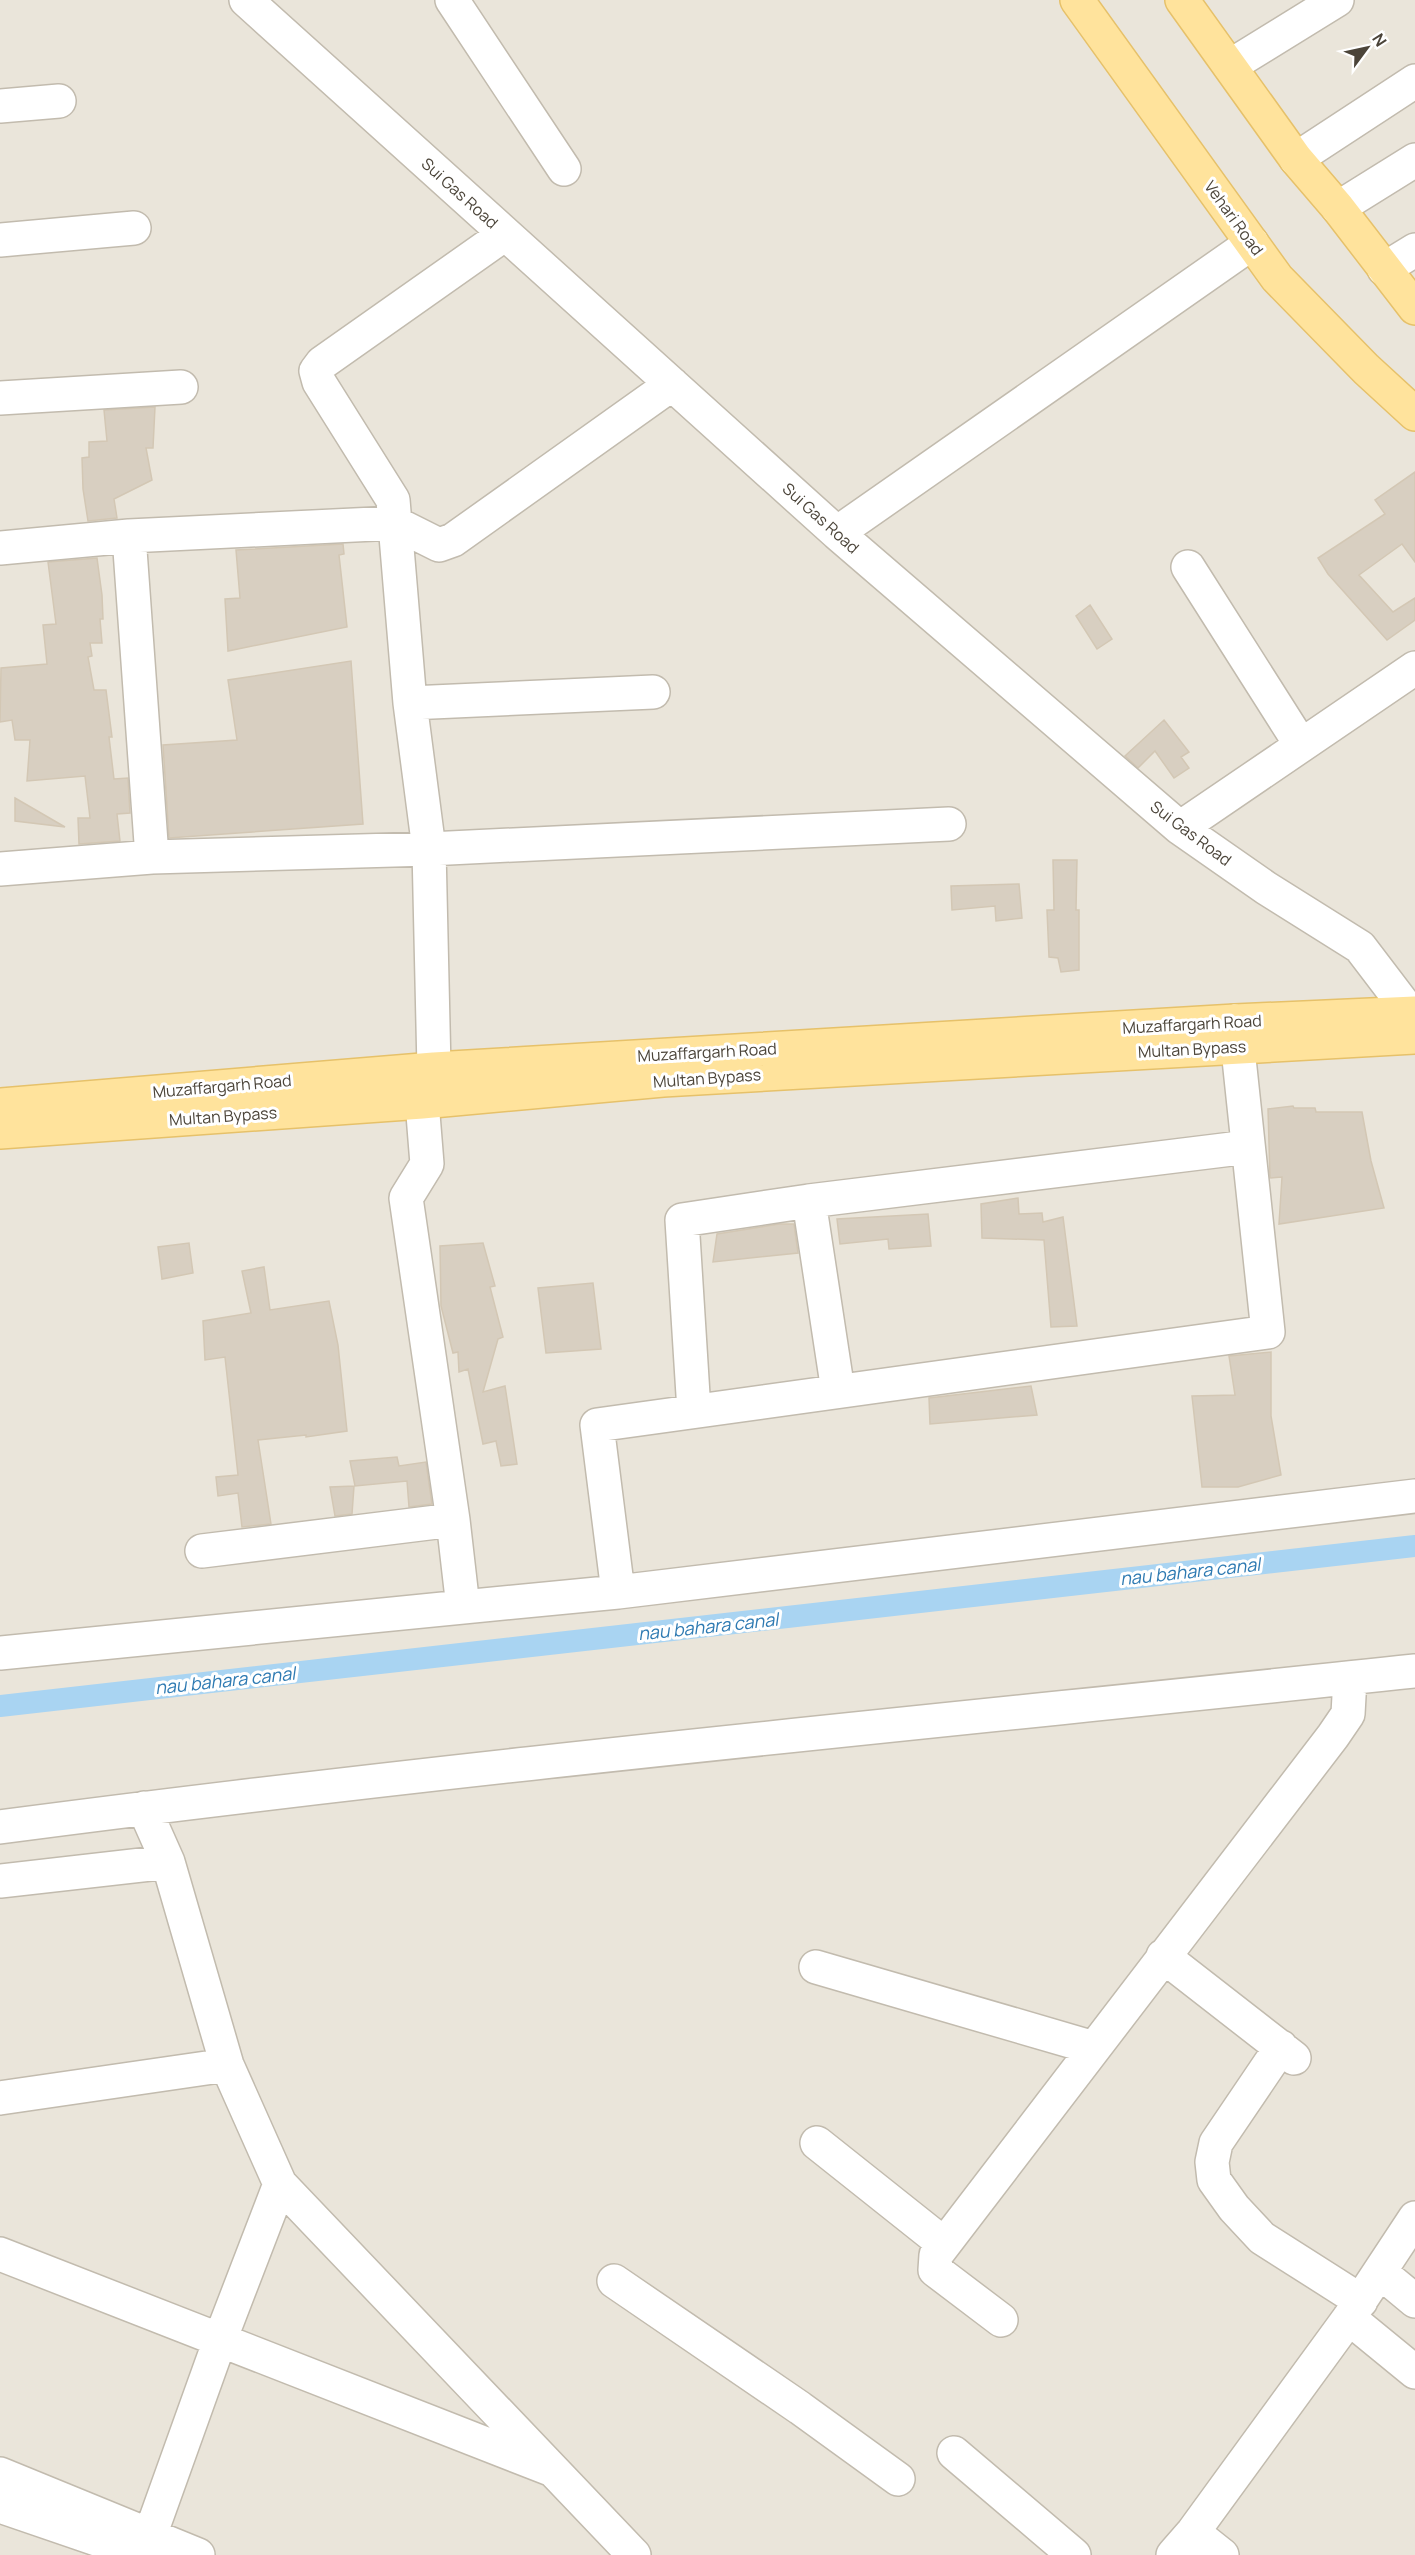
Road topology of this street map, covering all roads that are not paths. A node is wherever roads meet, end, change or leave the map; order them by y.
1 (246, 0) edge
2 (452, 0) edge
3 (1077, 0) edge
4 (1182, 0) edge
5 (1337, 0) edge
6 (1230, 66) junction
7 (1415, 81) edge
8 (2, 101) edge
9 (59, 101) dead end
10 (1296, 159) junction
11 (1415, 160) edge
12 (564, 169) dead end
13 (1338, 208) junction
14 (134, 228) dead end
15 (505, 234) junction
16 (0, 240) edge
17 (1252, 243) junction
18 (1415, 250) edge
19 (1384, 269) junction
20 (1415, 308) edge
21 (672, 384) junction
22 (181, 387) dead end
23 (0, 398) edge
24 (1415, 414) edge
25 (395, 523) junction
26 (837, 533) junction
27 (129, 536) junction
28 (0, 548) edge
29 (1188, 567) dead end
30 (1415, 668) edge
31 (653, 692) dead end
32 (410, 703) junction
33 (1301, 745) junction
34 (949, 824) dead end
35 (1179, 828) junction
36 (429, 849) junction
37 (152, 857) junction
38 (0, 869) edge
39 (1414, 1021) edge
40 (1235, 1034) junction
41 (434, 1069) junction
42 (422, 1102) junction
43 (0, 1105) edge
44 (0, 1132) edge
45 (1248, 1147) junction
46 (809, 1201) junction
47 (838, 1391) junction
48 (694, 1411) junction
49 (1415, 1496) edge
50 (453, 1520) junction
51 (202, 1551) dead end
52 (618, 1592) junction
53 (463, 1607) junction
54 (0, 1653) edge
55 (1415, 1671) edge
56 (1350, 1678) junction
57 (144, 1808) junction
58 (0, 1827) edge
59 (168, 1862) junction
60 (0, 1881) edge
61 (1163, 1956) junction
62 (816, 1967) dead end
63 (1094, 2048) junction
64 (227, 2065) junction
65 (0, 2098) edge
66 (817, 2143) dead end
67 (280, 2184) junction
68 (1415, 2218) edge
69 (944, 2244) junction
70 (0, 2254) edge
71 (1380, 2272) junction
72 (614, 2281) dead end
73 (1415, 2301) edge
74 (1355, 2310) junction
75 (1001, 2320) dead end
76 (219, 2340) junction
77 (1415, 2372) edge
78 (954, 2453) dead end
79 (550, 2469) junction
80 (0, 2474) edge
81 (898, 2479) dead end
82 (0, 2506) edge
83 (1183, 2543) edge
84 (145, 2548) edge
85 (198, 2555) edge
86 (634, 2555) edge
87 (1074, 2555) edge
88 (1222, 2555) edge

1 - 15 street, Sui Gas Road
2 - 12 street
3 - 17 main road, Vehari Road
4 - 6 main road
5 - 6 street
6 - 10 main road
7 - 10 street
8 - 9 street
10 - 13 main road
11 - 13 street
13 - 19 main road
14 - 16 street
15 - 21 street, Sui Gas Road
15 - 25 street
17 - 24 main road, Vehari Road
17 - 26 street
18 - 19 street
19 - 20 main road
21 - 25 street
21 - 26 street, Sui Gas Road
22 - 23 street
25 - 27 street
25 - 32 street
26 - 35 street, Sui Gas Road
27 - 28 street
27 - 37 street
29 - 33 street
30 - 33 street
31 - 32 street
32 - 36 street
33 - 35 street
34 - 36 street
35 - 39 street, Sui Gas Road
36 - 37 street
36 - 41 street
37 - 38 street
39 - 40 main road, Multan Bypass
40 - 41 main road, Muzaffargarh Road
40 - 42 main road, Multan Bypass
40 - 45 street
41 - 43 main road, Muzaffargarh Road
42 - 44 main road, Multan Bypass
42 - 50 street
45 - 46 street
45 - 47 street
46 - 47 street
46 - 48 street
47 - 48 street
48 - 52 street
49 - 52 street
50 - 51 street
50 - 53 street
52 - 53 street
53 - 54 street
55 - 56 street
56 - 57 street
56 - 61 street
57 - 58 street
57 - 59 street
59 - 60 street
59 - 64 street
61 - 63 street
61 - 74 street
62 - 63 street
63 - 69 street
64 - 65 street
64 - 67 street
66 - 69 street
67 - 76 street
67 - 79 street
68 - 71 street
69 - 75 street
70 - 76 street
71 - 73 street
71 - 74 street
72 - 81 street
74 - 77 street
74 - 83 street
76 - 79 street
76 - 84 street
78 - 87 street
79 - 86 street
80 - 84 street
82 - 84 street
83 - 88 street
84 - 85 street

